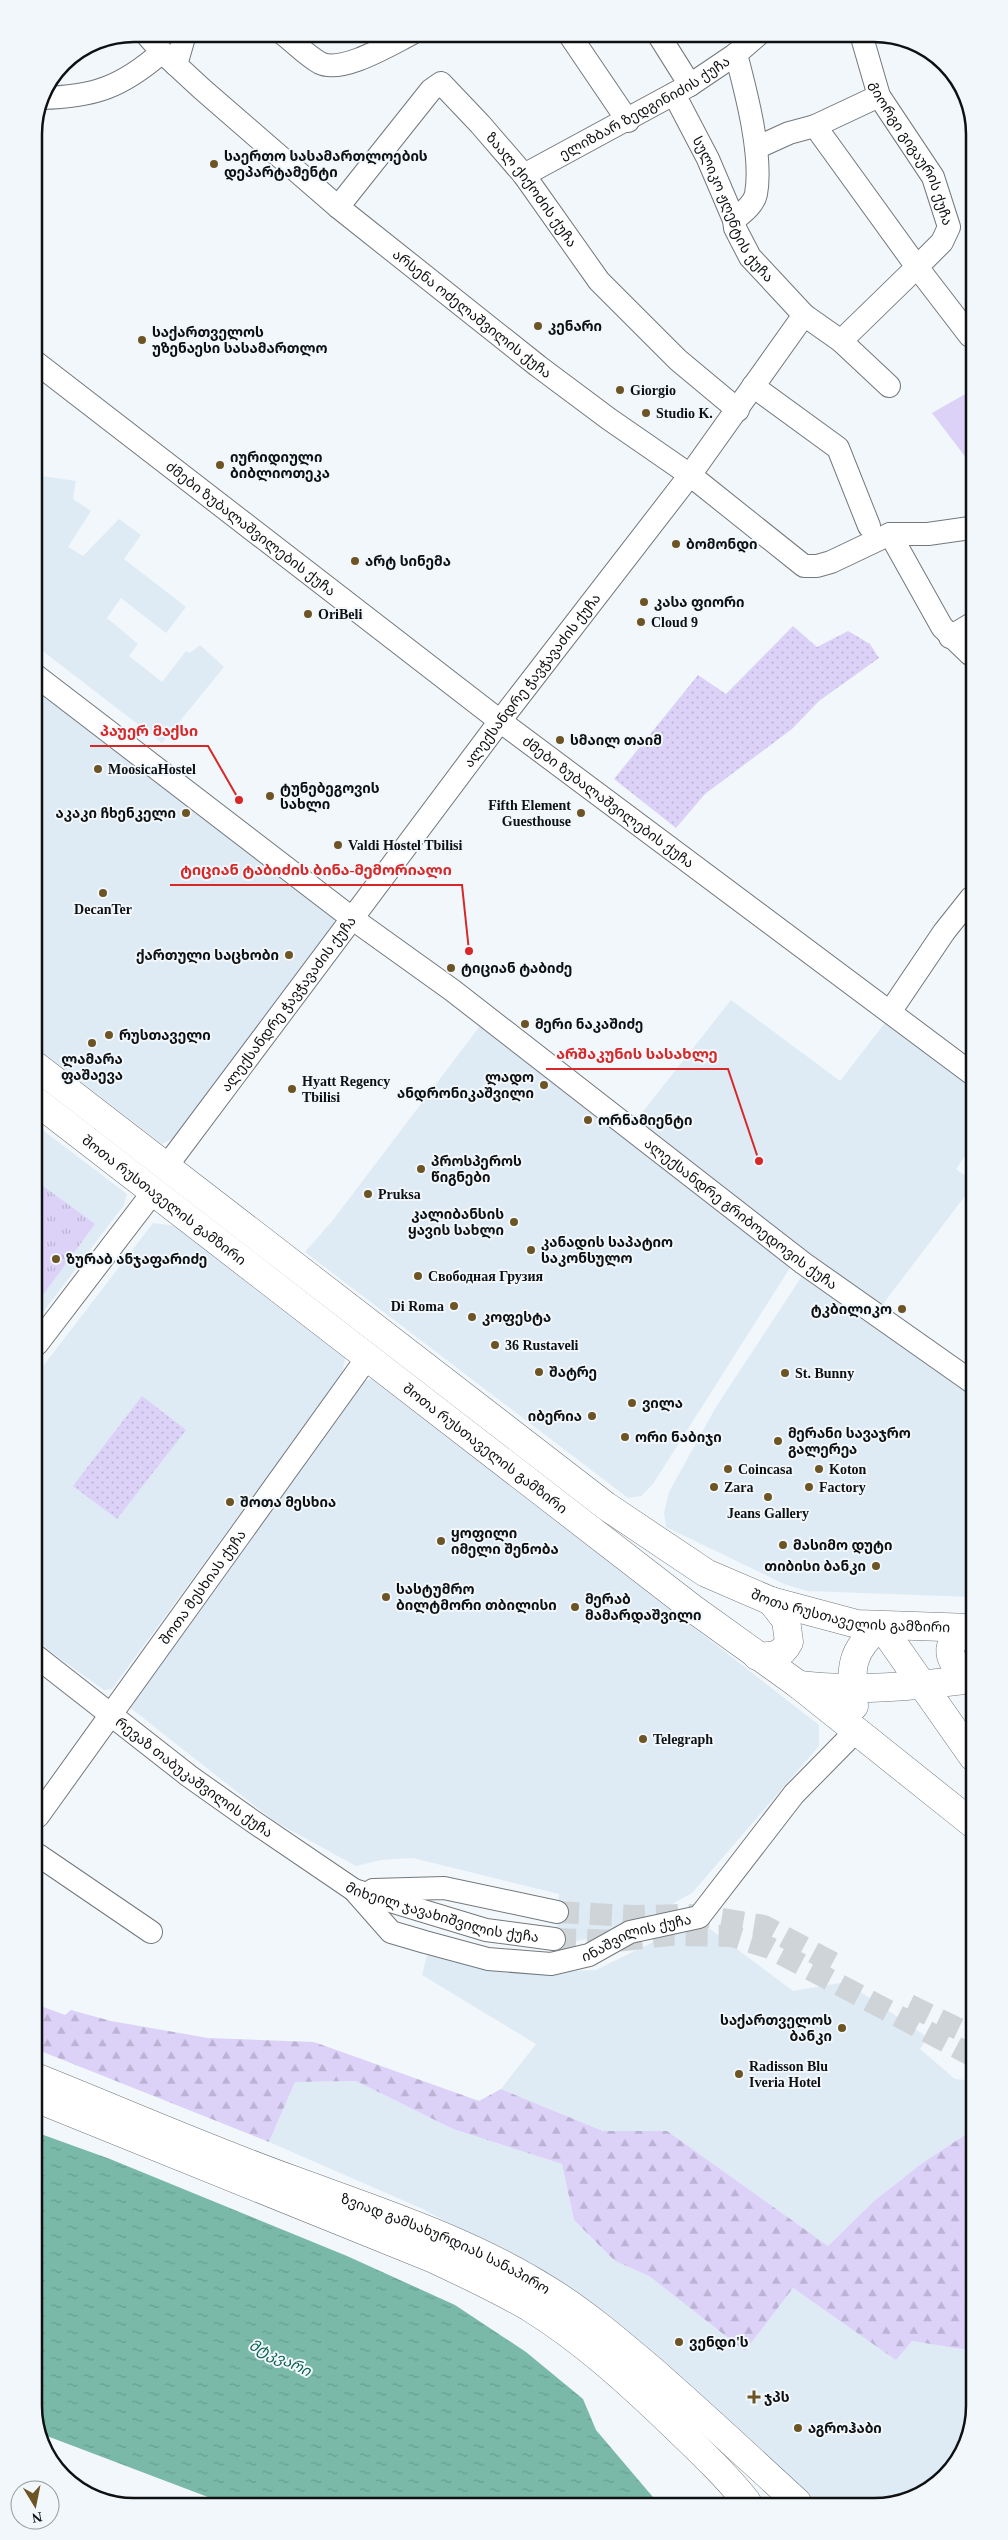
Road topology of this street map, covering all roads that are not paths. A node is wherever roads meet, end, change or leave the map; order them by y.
1 (154, 42) edge
2 (179, 42) edge
3 (293, 42) edge
4 (374, 43) edge
5 (575, 43) edge
6 (662, 43) edge
7 (749, 43) edge
8 (864, 43) edge
9 (736, 54) junction
10 (169, 58) junction
11 (682, 90) junction
12 (879, 96) junction
13 (50, 98) edge
14 (628, 121) junction
15 (815, 126) junction
16 (756, 148) junction
17 (524, 175) junction
18 (338, 207) junction
19 (734, 220) junction
20 (917, 267) junction
21 (804, 315) junction
22 (966, 331) edge
23 (841, 342) junction
24 (43, 368) edge
25 (753, 386) junction
26 (890, 386) dead end
27 (738, 410) junction
28 (690, 475) junction
29 (869, 526) dead end
30 (966, 529) edge
31 (890, 534) junction
32 (966, 627) edge
33 (950, 637) junction
34 (966, 651) edge
35 (43, 681) edge
36 (500, 721) junction
37 (966, 904) edge
38 (353, 919) junction
39 (890, 1012) junction
40 (966, 1069) edge
41 (43, 1071) edge
42 (43, 1106) edge
43 (166, 1167) junction
44 (154, 1191) junction
45 (42, 1337) edge
46 (367, 1358) junction
47 (966, 1378) edge
48 (771, 1602) junction
49 (881, 1626) junction
50 (966, 1628) edge
51 (966, 1630) edge
52 (758, 1656) junction
53 (42, 1661) edge
54 (966, 1675) edge
55 (966, 1680) edge
56 (799, 1685) junction
57 (924, 1685) junction
58 (852, 1689) junction
59 (112, 1714) junction
60 (856, 1731) junction
61 (966, 1748) edge
62 (42, 1810) edge
63 (966, 1818) edge
64 (42, 1858) edge
65 (354, 1890) junction
66 (557, 1912) tunnel mouth
67 (151, 1932) dead end
68 (554, 1939) tunnel mouth
69 (42, 2080) edge
70 (42, 2101) edge
71 (745, 2496) edge
72 (793, 2498) edge

1 - 10 street, არსენა ოძელაშვილის ქუჩა
2 - 10 street
3 - 4 street
5 - 14 street
6 - 11 street, სულიკო ჟღენტის ქუჩა
7 - 9 street, ელიზბარ ზედგინიძის ქუჩა
8 - 12 street, გიორგი გიგაურის ქუჩა
9 - 11 street, ელიზბარ ზედგინიძის ქუჩა
9 - 16 street
10 - 13 street
10 - 18 street, არსენა ოძელაშვილის ქუჩა
11 - 14 street, ელიზბარ ზედგინიძის ქუჩა
11 - 19 street, სულიკო ჟღენტის ქუჩა
12 - 15 street
12 - 20 street, გიორგი გიგაურის ქუჩა
14 - 17 street, ელიზბარ ზედგინიძის ქუჩა
15 - 16 street
15 - 20 street
16 - 19 street
17 - 18 street, ზაალ ქიქოძის ქუჩა
17 - 27 street, ზაალ ქიქოძის ქუჩა
18 - 28 street, არსენა ოძელაშვილის ქუჩა
19 - 21 street, სულიკო ჟღენტის ქუჩა
20 - 22 street
20 - 23 street
21 - 23 street
21 - 25 street, ალექსანდრე ჭავჭავაძის ქუჩა
23 - 26 street
24 - 36 street, ძმები ზუბალაშვილების ქუჩა
25 - 27 street, ალექსანდრე ჭავჭავაძის ქუჩა
25 - 29 street
27 - 28 street, ალექსანდრე ჭავჭავაძის ქუჩა
28 - 31 street, არსენა ოძელაშვილის ქუჩა
28 - 36 street, ალექსანდრე ჭავჭავაძის ქუჩა
30 - 31 street
31 - 33 street
32 - 33 street
33 - 34 street
35 - 38 street, ალექსანდრე გრიბოედოვის ქუჩა
36 - 38 street, ალექსანდრე ჭავჭავაძის ქუჩა
36 - 39 street, ძმები ზუბალაშვილების ქუჩა
37 - 39 street
38 - 43 street, ალექსანდრე ჭავჭავაძის ქუჩა
38 - 47 street, ალექსანდრე გრიბოედოვის ქუჩა
39 - 40 street, ძმები ზუბალაშვილების ქუჩა
41 - 43 main road, შოთა რუსთაველის გამზირი
42 - 44 main road, შოთა რუსთაველის გამზირი
43 - 48 main road, შოთა რუსთაველის გამზირი
44 - 45 street
44 - 46 main road, შოთა რუსთაველის გამზირი
46 - 52 main road, შოთა რუსთაველის გამზირი
46 - 59 street, შოთა მესხიას ქუჩა
48 - 49 main road, შოთა რუსთაველის გამზირი
48 - 52 main road
49 - 50 main road, შოთა რუსთაველის გამზირი
49 - 57 main road
49 - 58 main road
51 - 54 main road
52 - 56 main road, შოთა რუსთაველის გამზირი
53 - 59 street, რევაზ თაბუკაშვილის ქუჩა
55 - 57 main road
56 - 58 main road
56 - 60 main road, შოთა რუსთაველის გამზირი
57 - 58 main road
57 - 61 main road
58 - 60 main road
59 - 62 street, შოთა მესხიას ქუჩა
59 - 65 street, რევაზ თაბუკაშვილის ქუჩა
60 - 63 main road, შოთა რუსთაველის გამზირი
60 - 65 street, ინაშვილის ქუჩა
64 - 67 street
65 - 66 street, მიხეილ ჯავახიშვილის ქუჩა
65 - 68 street, მიხეილ ჯავახიშვილის ქუჩა
69 - 72 main road, ზვიად გამსახურდიას სანაპირო
70 - 71 main road, ზვიად გამსახურდიას სანაპირო

